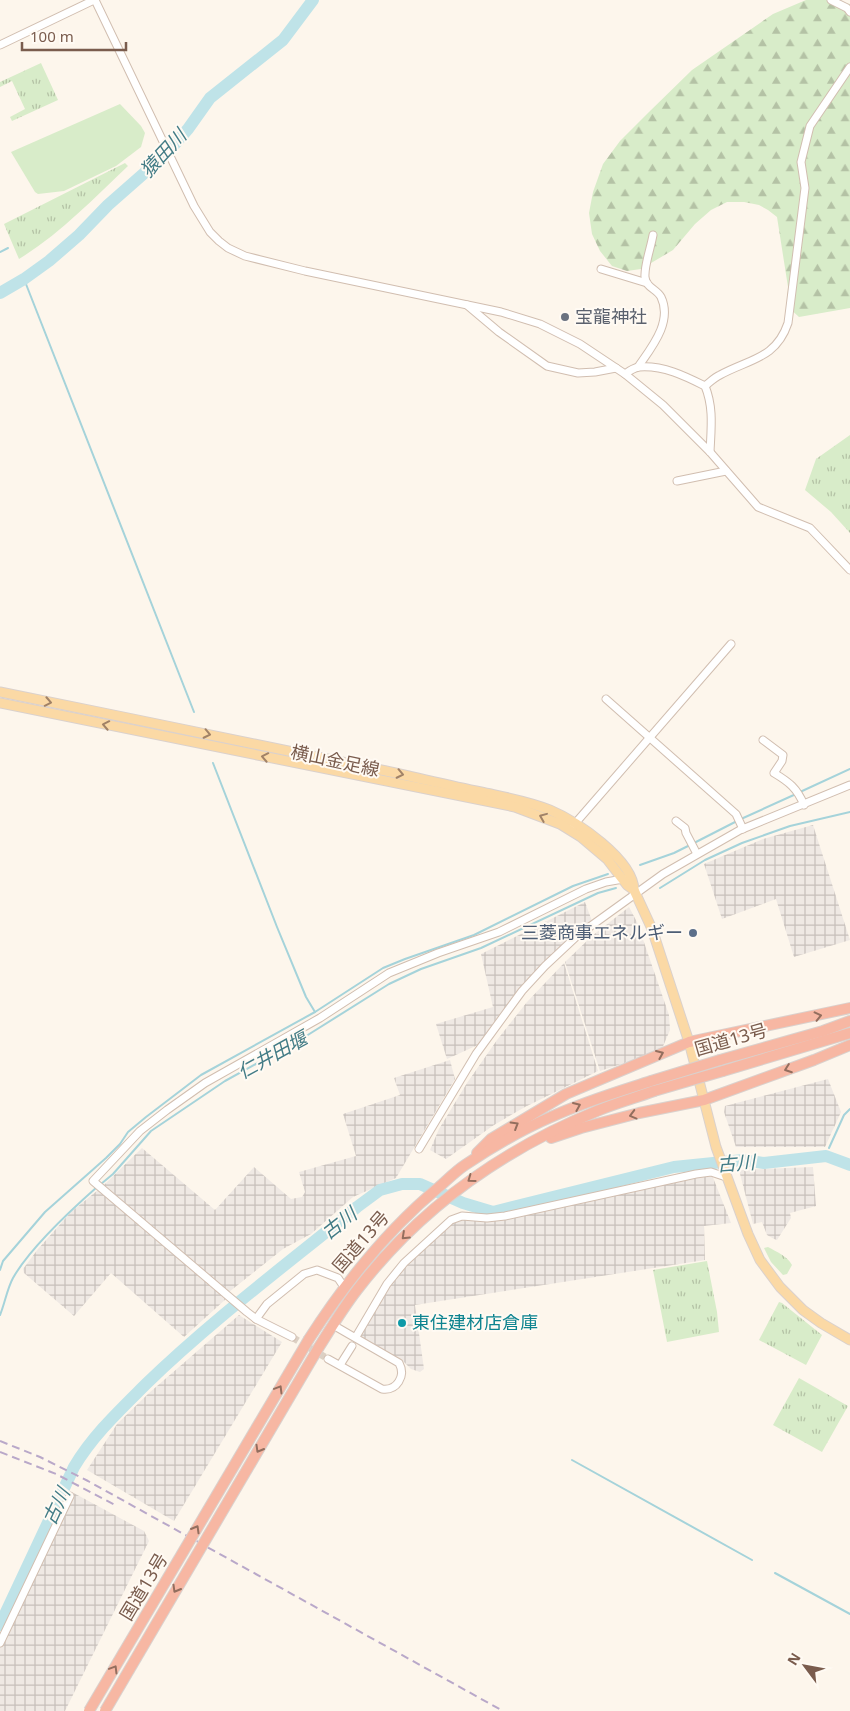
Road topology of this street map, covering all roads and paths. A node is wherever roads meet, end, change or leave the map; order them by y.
1 (94, 0) edge
2 (831, 0) edge
3 (850, 12) edge
4 (0, 44) edge
5 (850, 67) edge
6 (653, 236) dead end
7 (601, 269) dead end
8 (646, 283) junction
9 (467, 305) junction
10 (638, 367) junction
11 (616, 368) junction
12 (625, 374) junction
13 (705, 386) junction
14 (710, 452) junction
15 (726, 472) junction
16 (677, 480) dead end
17 (850, 570) edge
18 (731, 644) dead end
19 (0, 692) edge
20 (606, 699) dead end
21 (0, 703) edge
22 (650, 737) junction
23 (763, 740) dead end
24 (850, 785) edge
25 (801, 797) junction
26 (676, 821) dead end
27 (741, 823) junction
28 (572, 826) junction
29 (694, 847) junction
30 (623, 879) junction
31 (635, 891) junction
32 (850, 1008) edge
33 (850, 1021) edge
34 (850, 1033) edge
35 (689, 1042) junction
36 (850, 1045) edge
37 (721, 1066) junction
38 (653, 1086) junction
39 (704, 1100) junction
40 (419, 1149) dead end
41 (515, 1151) junction
42 (464, 1166) junction
43 (726, 1177) junction
44 (344, 1287) junction
45 (256, 1318) junction
46 (333, 1325) junction
47 (357, 1335) dead end
48 (292, 1337) tunnel mouth
49 (850, 1340) edge
50 (352, 1346) dead end
51 (328, 1359) tunnel mouth
52 (340, 1365) junction
53 (70, 1496) dead end
54 (0, 1643) edge
55 (89, 1711) edge
56 (105, 1711) edge

1 - 4 street
1 - 9 street
2 - 3 street
5 - 13 street
6 - 8 street
7 - 8 street
8 - 10 street
9 - 11 street
9 - 11 street
10 - 12 street
10 - 13 street
11 - 12 street
12 - 14 street
13 - 14 street
14 - 15 street
15 - 16 street
15 - 17 street
18 - 22 street
19 -> 28 main road, 横山金足線
20 - 22 street
28 -> 21 main road, 横山金足線
22 - 27 street
22 - 28 street
23 - 25 street
24 - 25 street
25 - 27 street
26 - 29 street
27 - 29 street
28 - 30 main road, 横山金足線
28 - 31 main road, 横山金足線
29 - 31 street
30 - 31 main road, 横山金足線
30 - 45 street
31 - 35 main road, 横山金足線
31 - 40 street
35 -> 32 highway
33 - 37 highway, 国道13号
34 - 37 highway, 国道13号
35 - 39 main road, 横山金足線
42 -> 35 highway
36 -> 39 highway
37 - 38 highway, 国道13号, bridge
38 - 41 highway, 国道13号
42 -> 38 highway, 国道13号
39 -> 41 highway
39 - 43 main road, 横山金足線
41 -> 46 highway, 国道13号
42 - 44 highway, 国道13号
43 - 47 street
43 - 49 main road, 横山金足線
44 - 45 street
55 -> 44 highway, 国道13号, bridge
45 - 48 street
46 - 52 street
46 -> 56 highway, 国道13号, bridge
50 - 52 street
51 - 52 street
53 - 54 street

